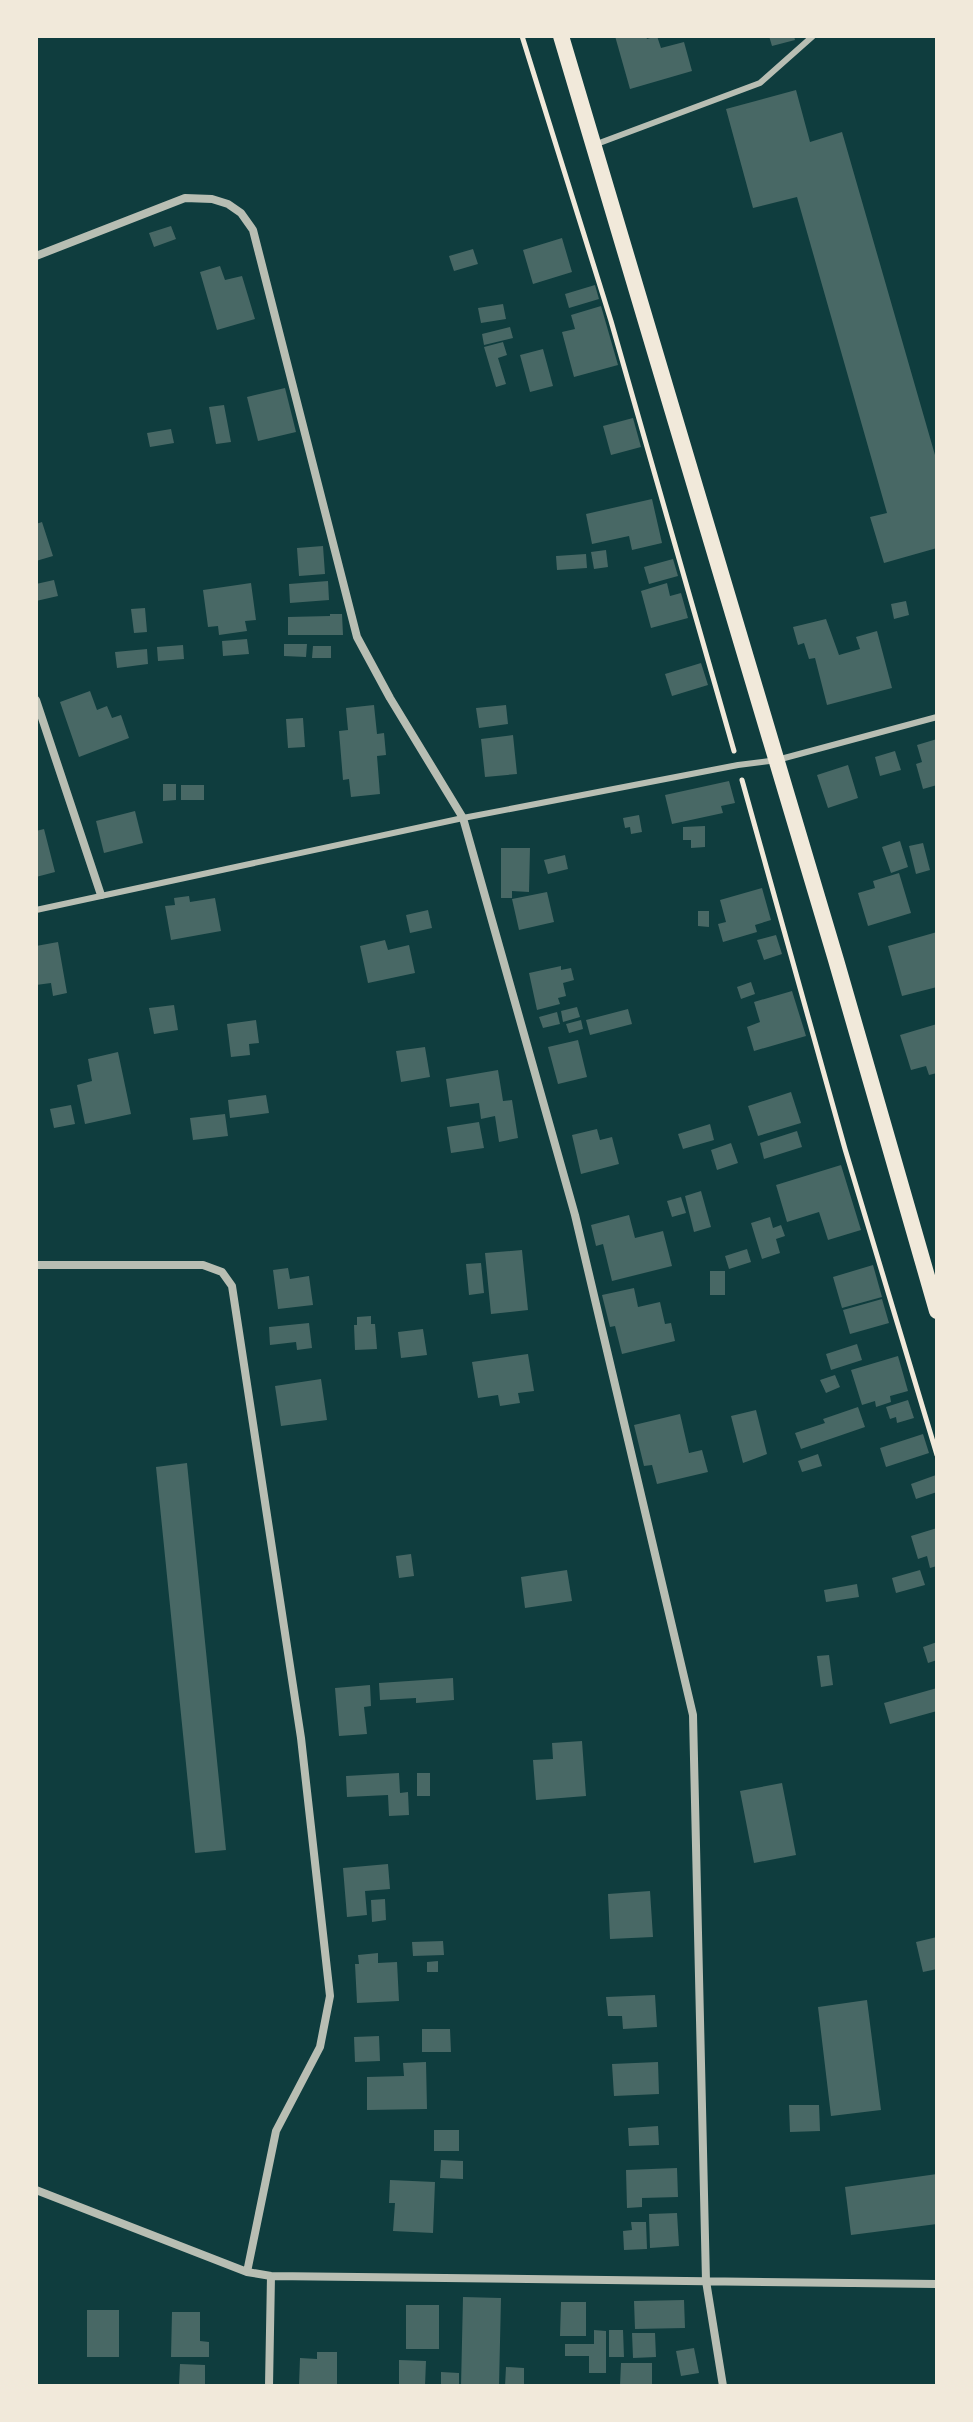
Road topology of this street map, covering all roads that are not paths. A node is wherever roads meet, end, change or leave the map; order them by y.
1 (561, 36) edge
2 (813, 36) edge
3 (594, 145) junction
4 (36, 256) edge
5 (36, 700) edge
6 (937, 717) edge
7 (777, 760) junction
8 (463, 818) junction
9 (101, 895) junction
10 (36, 910) edge
11 (36, 1265) edge
12 (937, 1311) edge
13 (36, 2190) edge
14 (247, 2272) junction
15 (271, 2276) junction
16 (706, 2281) junction
17 (937, 2284) edge
18 (269, 2386) edge
19 (723, 2386) edge

1 - 3 main road
2 - 3 lane
3 - 7 main road
4 - 8 street
5 - 9 street
6 - 7 lane
7 - 8 lane
7 - 12 main road
8 - 9 lane
8 - 16 street
9 - 10 lane
11 - 14 street
13 - 14 street
14 - 15 street
15 - 16 street
15 - 18 street
16 - 17 street
16 - 19 street

